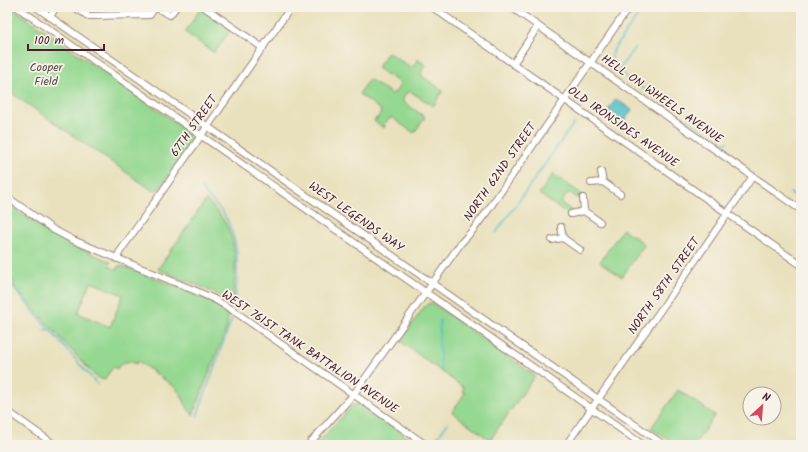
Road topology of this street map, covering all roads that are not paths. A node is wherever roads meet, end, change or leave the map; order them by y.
1 (16, 7) edge
2 (36, 7) edge
3 (56, 7) edge
4 (74, 7) edge
5 (155, 7) edge
6 (176, 7) edge
7 (204, 7) edge
8 (291, 7) edge
9 (432, 7) edge
10 (511, 7) edge
11 (629, 7) edge
12 (440, 10) edge
13 (50, 17) junction
14 (538, 26) junction
15 (263, 48) junction
16 (590, 63) junction
17 (513, 64) junction
18 (564, 100) junction
19 (208, 127) junction
20 (201, 136) junction
21 (601, 172) dead end
22 (753, 176) junction
23 (602, 182) junction
24 (591, 183) dead end
25 (620, 194) dead end
26 (7, 197) edge
27 (583, 198) dead end
28 (801, 210) edge
29 (584, 211) junction
30 (571, 214) dead end
31 (727, 214) junction
32 (600, 222) dead end
33 (561, 227) dead end
34 (563, 238) junction
35 (552, 240) dead end
36 (580, 250) dead end
37 (117, 259) junction
38 (801, 266) edge
39 (432, 284) junction
40 (426, 293) junction
41 (354, 394) junction
42 (598, 399) junction
43 (592, 408) junction
44 (7, 411) edge
45 (55, 445) edge
46 (308, 445) edge
47 (426, 445) edge
48 (566, 445) edge
49 (643, 445) edge
50 (664, 445) edge

1 - 20 street, WEST LEGENDS WAY
2 - 13 street, WEST LEGENDS WAY
3 - 13 street
4 - 5 street
5 - 6 street
7 - 15 street
8 - 15 street, 67TH STREET
9 - 12 street, OLD IRONSIDES AVENUE
10 - 14 street, HELL ON WHEELS AVENUE
11 - 16 street, NORTH 62ND STREET
12 - 17 street, OLD IRONSIDES AVENUE
13 - 19 street, WEST LEGENDS WAY
14 - 16 street, HELL ON WHEELS AVENUE
14 - 17 street
15 - 19 street, 67TH STREET
16 - 18 street, NORTH 62ND STREET
16 - 22 street, HELL ON WHEELS AVENUE
17 - 18 street, OLD IRONSIDES AVENUE
18 - 31 street, OLD IRONSIDES AVENUE
18 - 39 street, NORTH 62ND STREET
19 - 20 street, 67TH STREET
19 - 39 street, WEST LEGENDS WAY
20 - 37 street, 67TH STREET
20 - 40 street, WEST LEGENDS WAY
21 - 23 street
22 - 28 street, HELL ON WHEELS AVENUE
22 - 31 street, NORTH 58TH STREET
23 - 24 street
23 - 25 street
26 - 37 street, WEST 761ST TANK BATTALION AVENUE
27 - 29 street
29 - 30 street
29 - 32 street
31 - 38 street, OLD IRONSIDES AVENUE
31 - 42 street, NORTH 58TH STREET
33 - 34 street
34 - 35 street
34 - 36 street
37 - 41 street, WEST 761ST TANK BATTALION AVENUE
39 - 40 street, NORTH 62ND STREET
39 - 42 street, WEST LEGENDS WAY
40 - 41 street, NORTH 62ND STREET
40 - 43 street, WEST LEGENDS WAY
41 - 46 street, NORTH 62ND STREET
41 - 47 street, WEST 761ST TANK BATTALION AVENUE
42 - 43 street, NORTH 58TH STREET
42 - 50 street, WEST LEGENDS WAY
43 - 48 street, NORTH 58TH STREET
43 - 49 street, WEST LEGENDS WAY
44 - 45 street

